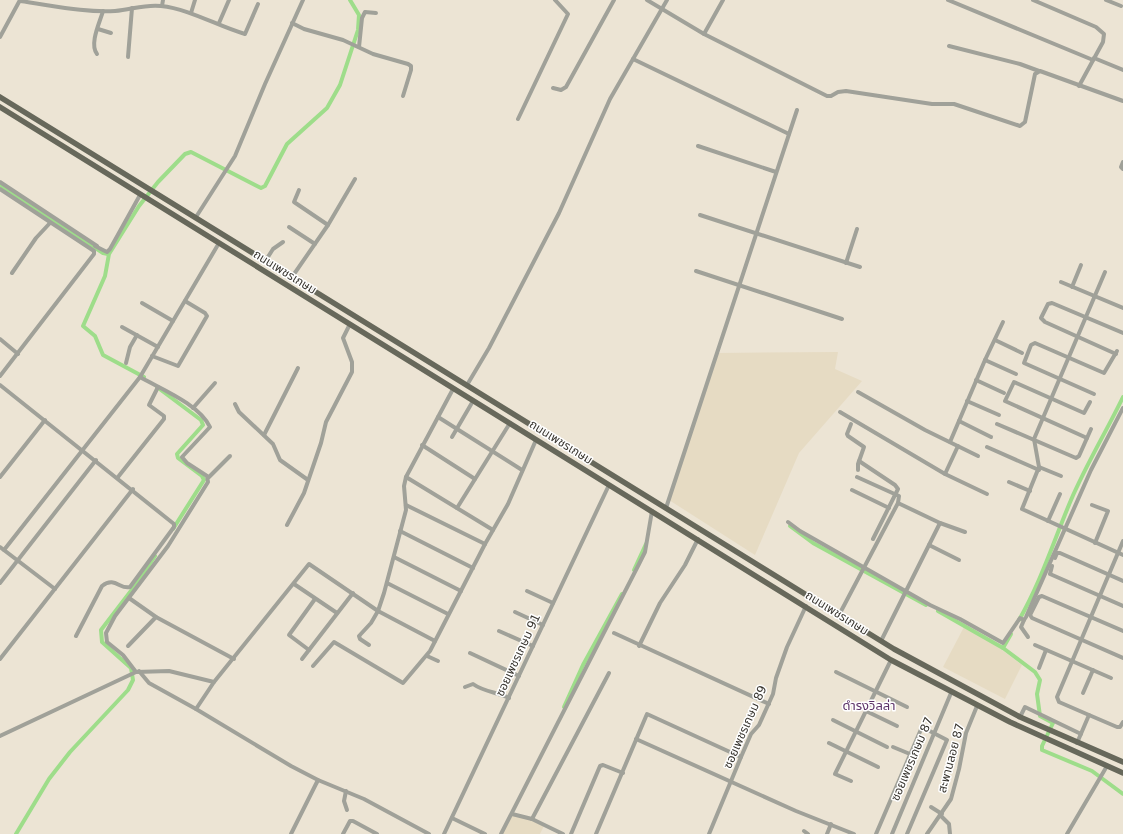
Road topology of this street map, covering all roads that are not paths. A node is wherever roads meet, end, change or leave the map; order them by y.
1 (163, 0) edge
2 (195, 0) edge
3 (229, 0) edge
4 (303, 0) edge
5 (555, 0) edge
6 (614, 0) edge
7 (647, 0) edge
8 (667, 0) edge
9 (723, 0) edge
10 (948, 0) edge
11 (1033, 0) edge
12 (1106, 0) edge
13 (20, 1) edge
14 (258, 4) dead end
15 (162, 6) junction
16 (1121, 6) dead end
17 (132, 8) junction
18 (662, 9) junction
19 (103, 11) junction
20 (192, 13) junction
21 (376, 13) dead end
22 (219, 23) junction
23 (292, 23) junction
24 (98, 29) junction
25 (111, 33) dead end
26 (704, 34) junction
27 (0, 37) edge
28 (358, 46) junction
29 (949, 46) dead end
30 (97, 54) dead end
31 (128, 57) dead end
32 (633, 59) junction
33 (1093, 59) junction
34 (1123, 70) edge
35 (1040, 71) junction
36 (1079, 86) junction
37 (553, 88) dead end
38 (403, 96) dead end
39 (0, 97) edge
40 (1123, 101) edge
41 (0, 107) edge
42 (797, 110) dead end
43 (518, 119) dead end
44 (789, 134) junction
45 (698, 146) dead end
46 (1123, 162) edge
47 (1123, 170) edge
48 (776, 172) junction
49 (355, 179) dead end
50 (0, 182) edge
51 (2, 190) edge
52 (299, 190) dead end
53 (0, 196) edge
54 (144, 197) junction
55 (700, 215) dead end
56 (196, 217) junction
57 (50, 223) junction
58 (328, 225) junction
59 (290, 227) dead end
60 (857, 228) dead end
61 (756, 234) junction
62 (283, 242) dead end
63 (219, 243) junction
64 (315, 244) junction
65 (96, 246) junction
66 (89, 247) junction
67 (266, 260) junction
68 (846, 263) junction
69 (1081, 265) dead end
70 (860, 267) dead end
71 (696, 271) dead end
72 (1105, 272) dead end
73 (12, 273) dead end
74 (292, 277) junction
75 (1062, 282) dead end
76 (739, 286) junction
77 (1072, 287) junction
78 (1095, 296) junction
79 (185, 301) junction
80 (142, 303) dead end
81 (1123, 308) edge
82 (1086, 318) junction
83 (842, 319) dead end
84 (173, 322) junction
85 (1003, 322) dead end
86 (350, 324) junction
87 (122, 327) dead end
88 (1123, 333) edge
89 (136, 335) junction
90 (1077, 337) junction
91 (0, 339) edge
92 (994, 340) junction
93 (158, 347) junction
94 (1022, 353) dead end
95 (18, 354) junction
96 (152, 356) junction
97 (1068, 358) junction
98 (985, 360) junction
99 (126, 363) dead end
100 (298, 368) dead end
101 (1016, 374) dead end
102 (0, 376) edge
103 (141, 376) junction
104 (1060, 378) junction
105 (976, 380) junction
106 (215, 383) dead end
107 (0, 385) edge
108 (467, 385) junction
109 (158, 387) junction
110 (453, 388) junction
111 (858, 392) dead end
112 (1004, 393) dead end
113 (1094, 394) dead end
114 (1051, 399) junction
115 (967, 400) junction
116 (473, 401) junction
117 (1090, 402) dead end
118 (235, 404) dead end
119 (193, 408) junction
120 (1123, 408) edge
121 (840, 412) dead end
122 (999, 415) dead end
123 (438, 417) junction
124 (1042, 419) junction
125 (45, 420) junction
126 (959, 421) junction
127 (510, 423) junction
128 (851, 424) dead end
129 (997, 424) dead end
130 (457, 428) junction
131 (1091, 429) dead end
132 (264, 435) junction
133 (991, 436) dead end
134 (452, 437) dead end
135 (1087, 438) junction
136 (1034, 439) junction
137 (536, 440) junction
138 (950, 442) junction
139 (422, 446) junction
140 (958, 446) junction
141 (987, 447) dead end
142 (82, 450) junction
143 (493, 451) junction
144 (230, 456) dead end
145 (978, 456) dead end
146 (96, 460) junction
147 (859, 461) junction
148 (1039, 468) junction
149 (522, 470) junction
150 (858, 470) dead end
151 (945, 474) junction
152 (1061, 476) dead end
153 (0, 477) edge
154 (118, 477) junction
155 (208, 477) junction
156 (406, 477) junction
157 (475, 478) junction
158 (857, 478) dead end
159 (308, 480) junction
160 (1009, 482) dead end
161 (609, 485) junction
162 (133, 489) junction
163 (852, 490) dead end
164 (1030, 491) junction
165 (987, 494) dead end
166 (1060, 494) dead end
167 (896, 495) junction
168 (898, 504) junction
169 (406, 505) junction
170 (1092, 505) dead end
171 (457, 508) junction
172 (666, 508) junction
173 (889, 508) junction
174 (652, 511) junction
175 (1048, 521) junction
176 (788, 522) dead end
177 (940, 523) junction
178 (287, 524) dead end
179 (1064, 529) junction
180 (493, 530) junction
181 (400, 532) junction
182 (965, 532) dead end
183 (698, 539) junction
184 (873, 539) dead end
185 (1123, 541) edge
186 (1095, 542) junction
187 (485, 544) junction
188 (929, 545) junction
189 (2, 549) edge
190 (1118, 552) junction
191 (1123, 554) edge
192 (394, 557) junction
193 (958, 560) dead end
194 (18, 561) junction
195 (473, 568) junction
196 (863, 569) junction
197 (1108, 575) junction
198 (1123, 581) edge
199 (0, 583) edge
200 (387, 583) junction
201 (294, 584) junction
202 (54, 589) junction
203 (461, 591) junction
204 (527, 591) dead end
205 (352, 593) junction
206 (905, 593) junction
207 (1099, 596) junction
208 (129, 598) junction
209 (315, 599) junction
210 (553, 604) junction
211 (806, 606) junction
212 (1123, 606) edge
213 (378, 612) junction
214 (515, 612) dead end
215 (338, 613) junction
216 (448, 614) junction
217 (839, 615) junction
218 (156, 617) junction
219 (1090, 618) junction
220 (1022, 619) junction
221 (543, 625) junction
222 (499, 631) dead end
223 (1123, 631) edge
224 (614, 633) dead end
225 (76, 636) dead end
226 (1028, 637) dead end
227 (1080, 640) junction
228 (435, 641) junction
229 (881, 641) junction
230 (369, 644) dead end
231 (1035, 645) dead end
232 (128, 646) dead end
233 (533, 646) junction
234 (640, 646) junction
235 (309, 650) junction
236 (1046, 650) junction
237 (470, 653) dead end
238 (427, 656) junction
239 (234, 658) junction
240 (1123, 658) edge
241 (0, 659) edge
242 (302, 659) dead end
243 (891, 660) junction
244 (438, 661) dead end
245 (1071, 661) junction
246 (919, 663) junction
247 (313, 666) dead end
248 (1039, 668) dead end
249 (1093, 670) junction
250 (137, 672) junction
251 (836, 672) dead end
252 (609, 673) dead end
253 (915, 673) junction
254 (519, 676) junction
255 (1111, 678) dead end
256 (214, 682) junction
257 (955, 683) junction
258 (465, 687) dead end
259 (876, 691) junction
260 (970, 692) junction
261 (951, 693) junction
262 (1083, 693) dead end
263 (509, 698) junction
264 (966, 701) junction
265 (769, 704) junction
266 (977, 706) junction
267 (907, 707) dead end
268 (196, 709) junction
269 (866, 711) junction
270 (1089, 715) junction
271 (1020, 717) junction
272 (833, 720) dead end
273 (1123, 722) edge
274 (897, 726) dead end
275 (856, 732) junction
276 (933, 733) junction
277 (1081, 734) junction
278 (0, 736) edge
279 (636, 739) junction
280 (829, 743) dead end
281 (1077, 743) junction
282 (887, 747) dead end
283 (893, 747) dead end
284 (846, 752) junction
285 (910, 754) junction
286 (741, 757) junction
287 (1123, 762) edge
288 (878, 767) dead end
289 (1106, 769) junction
290 (622, 773) junction
291 (1123, 773) edge
292 (318, 780) junction
293 (851, 781) dead end
294 (732, 782) junction
295 (346, 791) junction
296 (931, 807) dead end
297 (348, 810) dead end
298 (512, 814) junction
299 (942, 815) junction
300 (452, 818) junction
301 (532, 819) junction
302 (831, 824) junction
303 (291, 834) edge
304 (343, 834) edge
305 (377, 834) edge
306 (429, 834) edge
307 (444, 834) edge
308 (485, 834) edge
309 (501, 834) edge
310 (563, 834) edge
311 (571, 834) edge
312 (596, 834) edge
313 (709, 834) edge
314 (827, 834) edge
315 (854, 834) edge
316 (876, 834) edge
317 (892, 834) edge
318 (907, 834) edge
319 (927, 834) edge
320 (950, 834) edge
321 (1068, 834) edge

1 - 15 street
2 - 20 street
3 - 22 street
4 - 23 street
5 - 43 street
6 - 37 street
7 - 18 street
8 - 18 street
9 - 26 street
10 - 33 street
11 - 33 street
12 - 16 street
13 - 19 street
13 - 27 street
14 - 22 street
15 - 17 street
15 - 20 street
17 - 19 street
17 - 31 street
18 - 26 street
18 - 32 street
19 - 24 street
20 - 22 street
21 - 28 street
23 - 28 street
23 - 56 street
24 - 25 street
24 - 30 street
26 - 35 street
28 - 38 street
29 - 35 street
32 - 44 street
32 - 108 street
33 - 34 street
33 - 36 street
35 - 36 street
36 - 40 street
39 - 56 main road, ถนนเพชรเกษม
41 - 54 main road, ถนนเพชรเกษม
42 - 44 street
44 - 48 street
45 - 48 street
46 - 47 street
48 - 61 street
49 - 58 street
50 - 65 street
51 - 53 street
51 - 57 street
52 - 58 street
54 - 63 main road, ถนนเพชรเกษม
54 - 65 street
55 - 61 street
56 - 67 main road, ถนนเพชรเกษม
57 - 66 street
57 - 73 street
58 - 64 street
59 - 64 street
60 - 68 street
61 - 68 street
61 - 76 street
62 - 67 street
63 - 79 street
63 - 86 main road, ถนนเพชรเกษม
64 - 74 street
65 - 66 street
66 - 95 street
67 - 74 main road, ถนนเพชรเกษม
68 - 70 street
69 - 77 street
71 - 76 street
72 - 78 street
74 - 108 main road, ถนนเพชรเกษม
75 - 77 street
76 - 83 street
76 - 172 street
77 - 78 street
78 - 81 street
78 - 82 street
79 - 84 street
79 - 96 street
80 - 84 street
82 - 88 street
82 - 90 street
82 - 90 street
84 - 93 street
85 - 92 street
86 - 110 main road, ถนนเพชรเกษม
86 - 159 street
87 - 89 street
89 - 93 street
89 - 99 street
90 - 97 street
90 - 97 street
91 - 95 street
92 - 94 street
92 - 98 street
93 - 96 street
95 - 102 street
96 - 103 street
97 - 104 street
97 - 104 street
98 - 101 street
98 - 105 street
100 - 132 street
103 - 109 street
103 - 142 street
104 - 113 street
104 - 114 street
105 - 112 street
105 - 115 street
106 - 119 street
107 - 125 street
108 - 172 main road, ถนนเพชรเกษม
109 - 119 street
109 - 154 street
110 - 116 main road, ถนนเพชรเกษม
110 - 123 street
111 - 138 street
114 - 117 street
114 - 124 street
114 - 124 street
115 - 122 street
115 - 126 street
116 - 127 main road, ถนนเพชรเกษม
116 - 130 street
118 - 132 street
119 - 155 street
120 - 179 street
121 - 151 street
123 - 130 street
123 - 139 street
124 - 135 street
124 - 136 street
125 - 142 street
125 - 153 street
126 - 133 street
126 - 138 street
127 - 137 main road, ถนนเพชรเกษม
127 - 143 street
128 - 147 street
129 - 136 street
130 - 134 street
130 - 143 street
131 - 135 street
132 - 159 street
135 - 136 street
136 - 148 street
137 - 149 street
137 - 161 main road, ถนนเพชรเกษม
138 - 140 street
139 - 156 street
139 - 157 street
140 - 145 street
140 - 151 street
141 - 148 street
142 - 146 street
142 - 189 street
143 - 149 street
143 - 157 street
144 - 155 street
146 - 154 street
146 - 194 street
147 - 150 street
147 - 167 street
148 - 152 street
148 - 164 street
149 - 180 street
151 - 165 street
154 - 162 street
155 - 208 street
156 - 169 street
156 - 171 street
157 - 171 street
158 - 167 street
159 - 178 street
160 - 164 street
161 - 174 main road, ถนนเพชรเกษม
161 - 210 street, ซอยเพชรเกษม 91
162 - 202 street
162 - 225 street
163 - 173 street
164 - 175 street
166 - 175 street
167 - 168 street
167 - 173 street
168 - 177 street
168 - 196 street
169 - 181 street
169 - 187 street
170 - 186 street
171 - 180 street
172 - 217 main road, ถนนเพชรเกษม
173 - 184 street
174 - 183 main road, ถนนเพชรเกษม
174 - 298 street
175 - 179 street
176 - 196 street
177 - 182 street
177 - 188 street
179 - 186 street
179 - 220 street
180 - 187 street
181 - 192 street
181 - 195 street
183 - 211 main road, ถนนเพชรเกษม
183 - 234 street
185 - 190 street
186 - 190 street
187 - 195 street
188 - 193 street
188 - 206 street
189 - 194 street
190 - 191 street
190 - 197 street
192 - 200 street
192 - 203 street
194 - 199 street
194 - 202 street
195 - 203 street
196 - 206 street
196 - 217 street
197 - 198 street
197 - 207 street
197 - 207 street
200 - 213 street
200 - 216 street
201 - 205 street
201 - 209 street
201 - 239 street
202 - 241 street
203 - 216 street
204 - 210 street
205 - 213 street
205 - 215 street
206 - 220 street
206 - 229 street
207 - 212 street
207 - 219 street
208 - 218 street
208 - 250 street
209 - 215 street
209 - 235 street
210 - 221 street, ซอยเพชรเกษม 91
211 - 243 main road, ถนนเพชรเกษม
211 - 265 street, ซอยเพชรเกษม 89
213 - 228 street
213 - 230 street
214 - 221 street
215 - 235 street
216 - 228 street
217 - 229 main road, ถนนเพชรเกษม
218 - 232 street
218 - 239 street
219 - 223 street
219 - 227 street
219 - 227 street
220 - 226 street
221 - 233 street, ซอยเพชรเกษม 91
222 - 233 street
224 - 234 street
227 - 240 street
227 - 245 street
228 - 238 street
229 - 246 main road, ถนนเพชรเกษม
231 - 236 street
233 - 254 street, ซอยเพชรเกษม 91
234 - 265 street
235 - 242 street
236 - 245 street
236 - 248 street
237 - 254 street
238 - 244 street
238 - 247 street
239 - 256 street
243 - 253 main road, ถนนเพชรเกษม
243 - 259 street
245 - 249 street
245 - 270 street
246 - 253 main road
246 - 257 main road, ถนนเพชรเกษม
249 - 255 street
249 - 262 street
250 - 256 street
250 - 268 street
250 - 278 street
251 - 259 street
252 - 301 street
253 - 261 main road, ถนนเพชรเกษม
254 - 263 street, ซอยเพชรเกษม 91
256 - 268 street
257 - 260 main road, ถนนเพชรเกษม
257 - 261 main road
258 - 263 street
259 - 267 street
259 - 269 street
260 - 264 main road
260 - 271 main road, ถนนเพชรเกษม
261 - 264 main road, ถนนเพชรเกษม
261 - 276 street, ซอยเพชรเกษม 87
263 - 300 street, ซอยเพชรเกษม 91
264 - 266 main road, ถนนเพชรเกษม
265 - 286 street, ซอยเพชรเกษม 89
266 - 289 main road, ถนนเพชรเกษม
266 - 299 street, สะพานลอย 87
268 - 292 street
269 - 274 street
269 - 275 street
270 - 273 street
270 - 277 street
271 - 277 street
271 - 281 main road, ถนนเพชรเกษม
272 - 275 street
275 - 282 street
275 - 284 street
276 - 285 street
276 - 317 street, ซอยเพชรเกษม 87
276 - 318 street
277 - 281 street
279 - 286 street
279 - 290 street
279 - 294 street
280 - 284 street
281 - 287 main road, ถนนเพชรเกษม
283 - 285 street
284 - 288 street
284 - 293 street
285 - 316 street
286 - 294 street, ซอยเพชรเกษม 89
289 - 291 main road, ถนนเพชรเกษม
289 - 321 street
290 - 311 street
290 - 312 street
292 - 295 street
292 - 303 street
294 - 302 street
294 - 313 street, ซอยเพชรเกษม 89
295 - 297 street
295 - 306 street
296 - 299 street
298 - 301 street
298 - 309 street
299 - 319 street, สะพานลอย 87
299 - 320 street
300 - 307 street, ซอยเพชรเกษม 91
300 - 308 street
301 - 310 street
302 - 314 street
302 - 315 street
304 - 305 street

